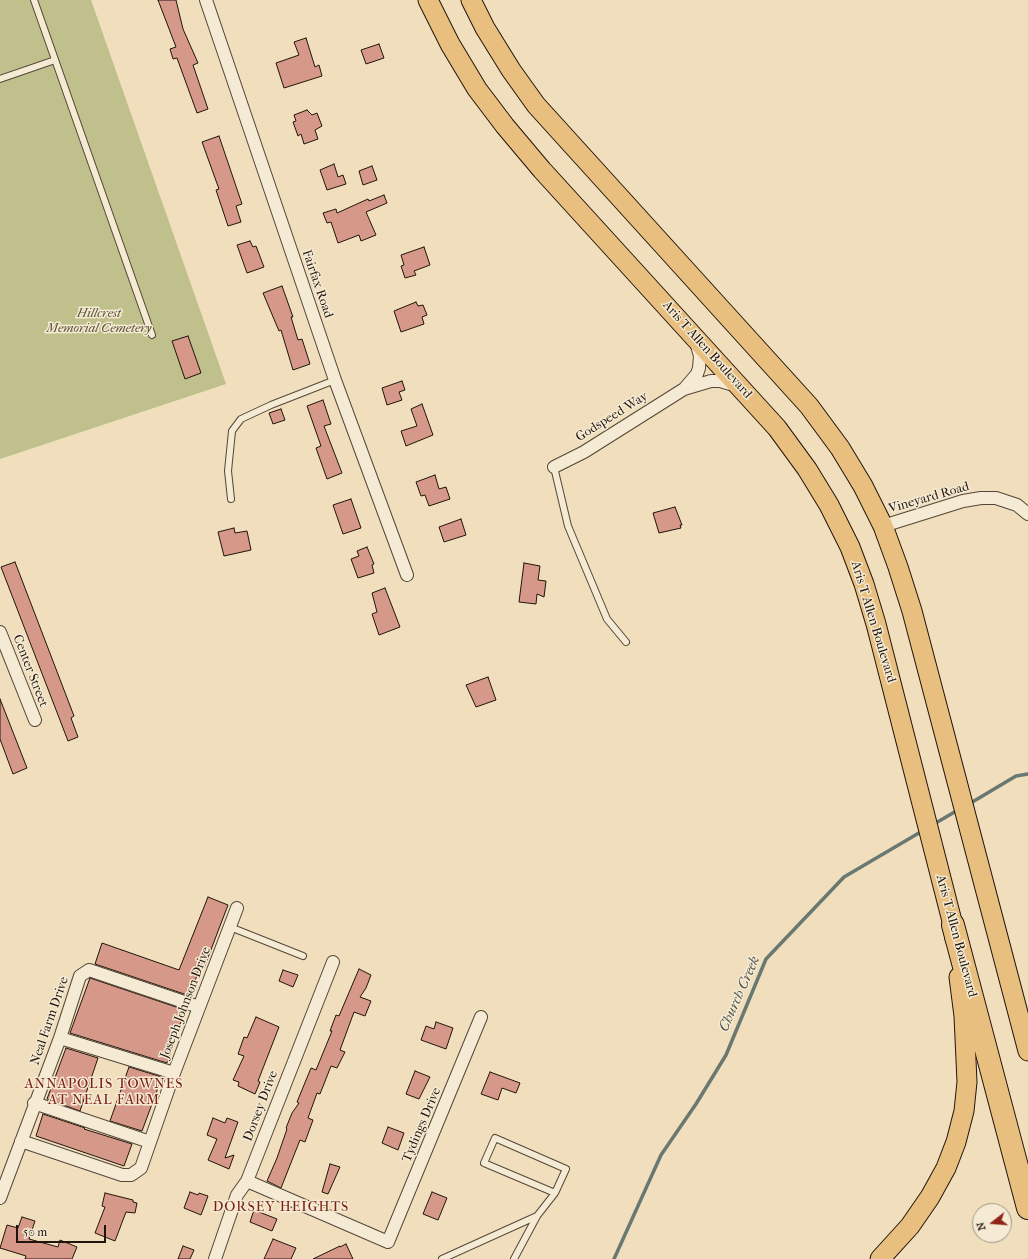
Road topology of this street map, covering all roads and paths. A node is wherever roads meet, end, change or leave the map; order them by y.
1 (34, 0) edge
2 (206, 0) edge
3 (428, 0) edge
4 (471, 0) edge
5 (55, 60) junction
6 (0, 79) edge
7 (152, 335) dead end
8 (694, 335) junction
9 (335, 380) junction
10 (741, 388) junction
11 (684, 389) junction
12 (554, 467) joint
13 (231, 499) dead end
14 (1028, 514) edge
15 (883, 526) junction
16 (407, 575) dead end
17 (0, 632) edge
18 (626, 642) dead end
19 (35, 720) dead end
20 (237, 908) dead end
21 (951, 919) junction
22 (230, 927) junction
23 (303, 956) dead end
24 (333, 962) dead end
25 (199, 1007) junction
26 (482, 1018) dead end
27 (60, 1038) junction
28 (1028, 1051) edge
29 (174, 1073) junction
30 (34, 1103) junction
31 (21, 1141) junction
32 (150, 1142) junction
33 (247, 1181) junction
34 (555, 1193) junction
35 (0, 1198) edge
36 (1028, 1208) edge
37 (537, 1216) junction
38 (215, 1259) edge
39 (442, 1259) edge
40 (514, 1259) edge
41 (880, 1259) edge

1 - 5 lane
2 - 9 street, Fairfax Road
3 - 8 main road, Aris T Allen Boulevard
4 - 15 main road
5 - 6 lane
5 - 7 lane
8 - 10 main road, Aris T Allen Boulevard
8 - 11 street, Godspeed Way
9 - 13 lane
9 - 16 street, Fairfax Road
10 - 11 street, Godspeed Way
10 - 21 main road, Aris T Allen Boulevard
11 - 12 street, Godspeed Way
12 - 18 lane
14 - 15 street, Vineyard Road
15 - 28 main road
17 - 19 street, Center Street
20 - 22 street, Joseph Johnson Drive
21 - 36 highway, Aris T Allen Boulevard
21 - 41 main road
22 - 23 lane
22 - 25 street, Joseph Johnson Drive
24 - 33 street, Dorsey Drive
25 - 27 street, Neal Farm Drive
25 - 29 street, Joseph Johnson Drive
26 - 33 street, Tydings Drive
27 - 29 street
27 - 30 street, Neal Farm Drive
29 - 32 street, Joseph Johnson Drive
30 - 31 street, Neal Farm Drive
30 - 32 street
31 - 32 street, Joseph Johnson Drive
31 - 35 street, Neal Farm Drive
33 - 38 street, Dorsey Drive
34 - 34 lane
34 - 37 lane
37 - 39 lane
37 - 40 lane

